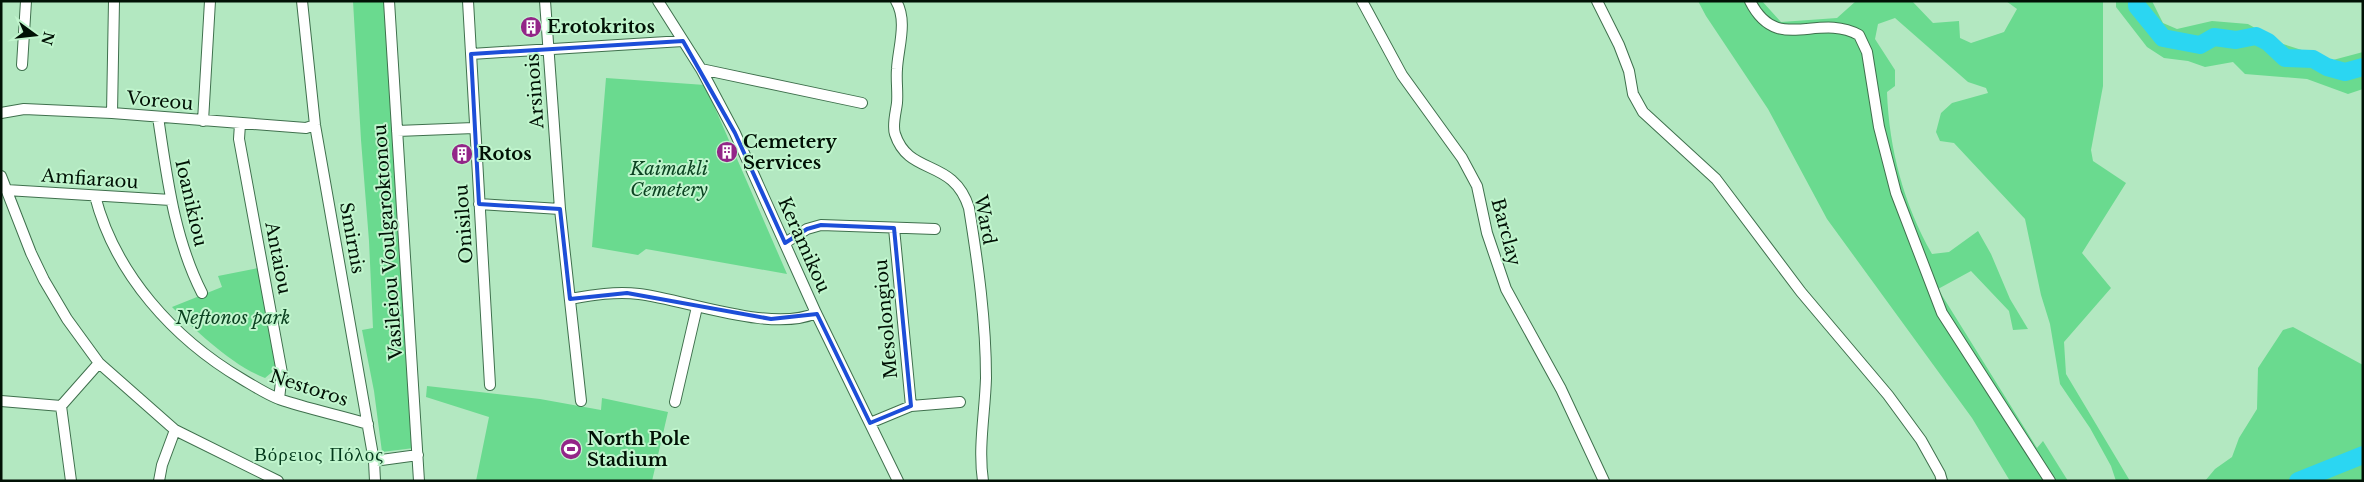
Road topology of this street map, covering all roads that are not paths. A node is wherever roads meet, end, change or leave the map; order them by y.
1 (26, 1) edge
2 (114, 1) edge
3 (210, 1) edge
4 (302, 1) edge
5 (389, 1) edge
6 (468, 1) edge
7 (545, 1) edge
8 (658, 1) edge
9 (896, 1) edge
10 (1362, 1) edge
11 (1597, 1) edge
12 (1750, 1) edge
13 (683, 41) junction
14 (548, 49) junction
15 (471, 54) junction
16 (22, 65) dead end
17 (701, 69) junction
18 (862, 103) dead end
19 (1, 113) edge
20 (112, 113) junction
21 (158, 117) junction
22 (203, 121) junction
23 (240, 124) junction
24 (315, 125) junction
25 (474, 128) junction
26 (397, 131) junction
27 (1, 176) edge
28 (6, 190) junction
29 (95, 196) junction
30 (171, 200) junction
31 (480, 204) junction
32 (560, 209) junction
33 (894, 228) junction
34 (935, 229) dead end
35 (785, 243) junction
36 (202, 293) dead end
37 (570, 299) junction
38 (697, 307) junction
39 (816, 313) junction
40 (99, 363) junction
41 (490, 385) dead end
42 (279, 399) junction
43 (1, 401) edge
44 (581, 401) dead end
45 (675, 402) dead end
46 (960, 402) dead end
47 (61, 406) junction
48 (911, 406) junction
49 (870, 423) junction
50 (368, 424) junction
51 (176, 430) junction
52 (418, 455) junction
53 (374, 461) junction
54 (71, 481) edge
55 (159, 481) edge
56 (278, 481) edge
57 (375, 481) edge
58 (420, 481) edge
59 (898, 481) edge
60 (983, 481) edge
61 (1604, 481) edge
62 (1942, 481) edge
63 (2050, 481) edge

1 - 16 street
2 - 20 street
3 - 22 street
4 - 24 street, Smirnis
5 - 26 street, Vasileiou Voulgaroktonou
6 - 15 street, Onisilou
7 - 14 street, Arsinois
8 - 13 street, Keramikou
9 - 60 street, Ward
10 - 61 street, Barclay
11 - 62 street
12 - 63 street
13 - 14 street
13 - 17 street, Keramikou
14 - 15 street
14 - 32 street, Arsinois
15 - 25 street, Onisilou
17 - 18 street
17 - 35 street, Keramikou
19 - 20 street, Voreou
20 - 21 street, Voreou
21 - 22 street, Voreou
21 - 30 street, Ioanikiou
22 - 23 street, Voreou
23 - 24 street, Voreou
23 - 42 street, Antaiou
24 - 50 street, Smirnis
25 - 26 street
25 - 31 street, Onisilou
26 - 52 street, Vasileiou Voulgaroktonou
27 - 28 street
28 - 29 street, Amfiaraou
28 - 40 street
29 - 30 street, Amfiaraou
29 - 42 street, Nestoros
30 - 36 street, Ioanikiou
31 - 32 street
31 - 41 street, Onisilou
32 - 37 street, Arsinois
33 - 34 street
33 - 35 street
33 - 48 street, Mesolongiou
35 - 39 street, Keramikou
37 - 38 street
37 - 44 street, Arsinois
38 - 39 street
38 - 45 street
39 - 49 street, Keramikou
40 - 47 street
40 - 51 street
42 - 50 street, Nestoros
43 - 47 street
46 - 48 street
47 - 54 street
48 - 49 street
49 - 59 street, Keramikou
50 - 53 street, Smirnis
51 - 55 street
51 - 56 street
52 - 53 street
52 - 58 street, Vasileiou Voulgaroktonou
53 - 57 street, Smirnis

